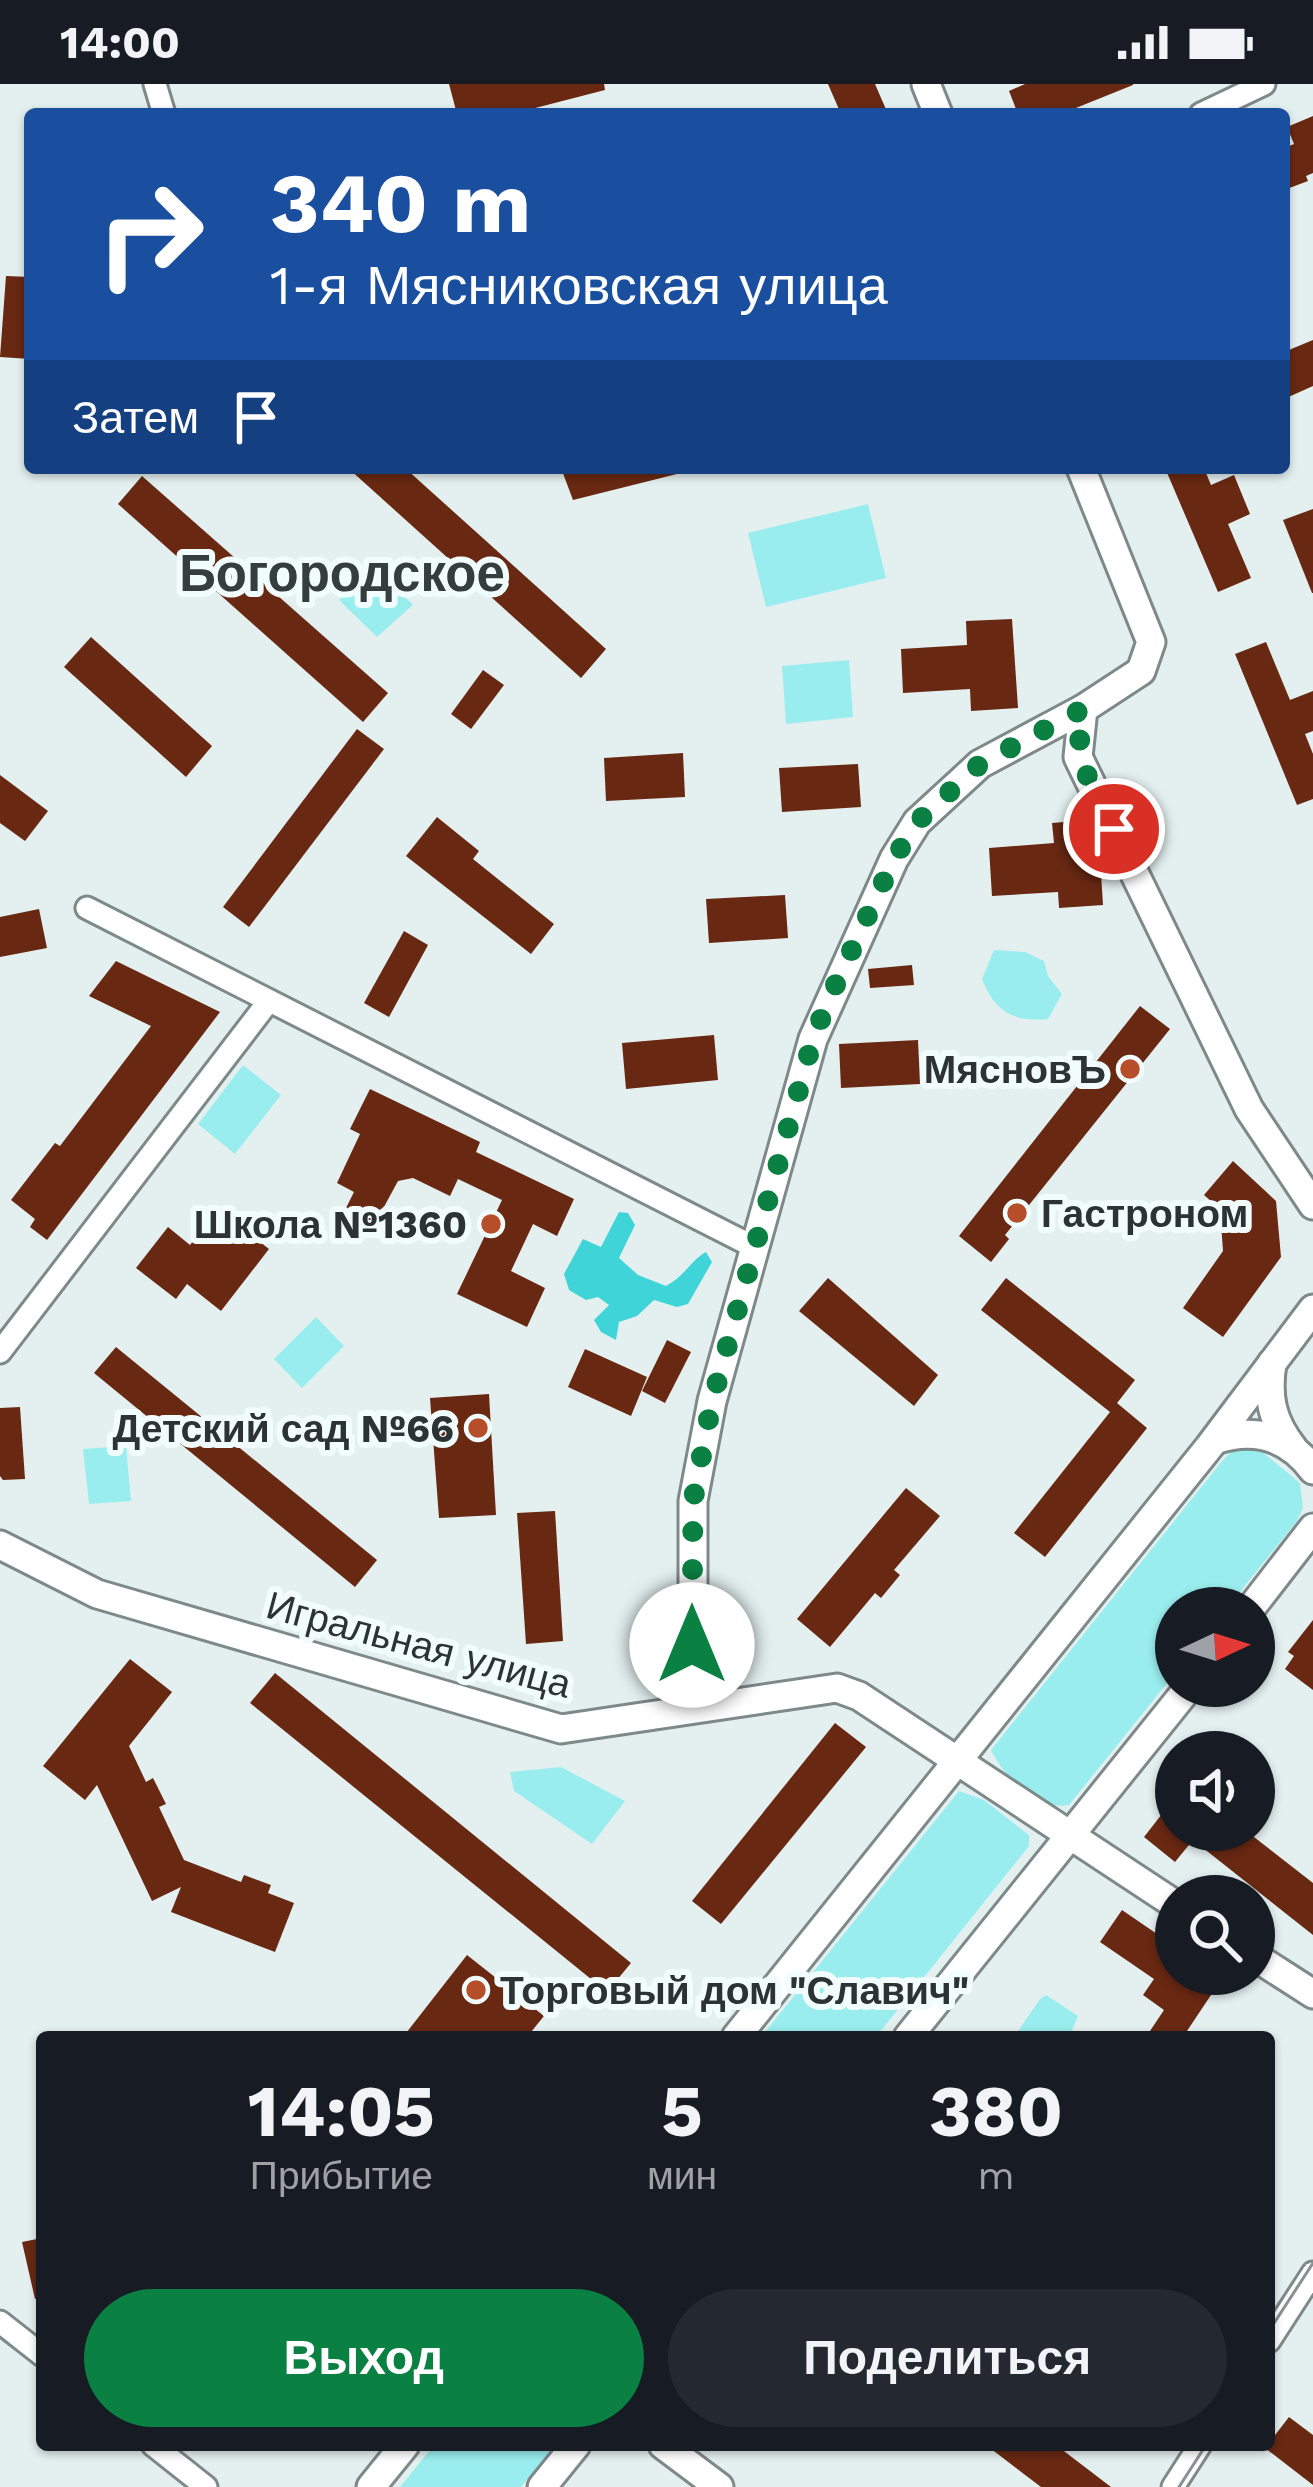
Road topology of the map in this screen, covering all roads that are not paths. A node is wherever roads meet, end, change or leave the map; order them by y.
1 (1264, 84) edge
2 (1214, 108) edge
3 (1083, 474) edge
4 (1083, 709) junction
5 (87, 908) dead end
6 (268, 1002) junction
7 (1313, 1205) edge
8 (754, 1247) junction
9 (1313, 1310) edge
10 (0, 1352) edge
11 (1272, 1363) junction
12 (1215, 1440) junction
13 (1293, 1448) junction
14 (1313, 1470) edge
15 (1313, 1528) edge
16 (0, 1545) edge
17 (1267, 1587) edge
18 (693, 1707) junction
19 (1174, 1707) edge
20 (956, 1762) junction
21 (1071, 1838) junction
22 (1155, 1892) edge
23 (1275, 1970) edge
24 (1313, 1994) edge
25 (741, 2031) edge
26 (913, 2031) edge
27 (1313, 2273) edge
28 (0, 2322) edge
29 (1275, 2332) edge
30 (36, 2350) edge
31 (161, 2451) edge
32 (400, 2451) edge
33 (571, 2451) edge
34 (671, 2451) edge
35 (1196, 2451) edge
36 (206, 2487) edge
37 (370, 2487) edge
38 (542, 2487) edge
39 (719, 2487) edge
40 (1173, 2487) edge

1 - 2 street
3 - 4 street
4 - 7 street
4 - 8 street
5 - 6 street
6 - 8 street
6 - 10 street
8 - 18 street
9 - 11 street
11 - 12 street
11 - 13 street
12 - 13 street
12 - 20 street
13 - 14 street
15 - 17 street
16 - 18 street, Игральная улица
18 - 20 street, Игральная улица
19 - 21 street
20 - 21 street, Игральная улица
20 - 25 street
21 - 22 street, Игральная улица
21 - 26 street
23 - 24 street
27 - 29 street
28 - 30 street
31 - 36 street
32 - 37 street
33 - 38 street
34 - 39 street
35 - 40 street

